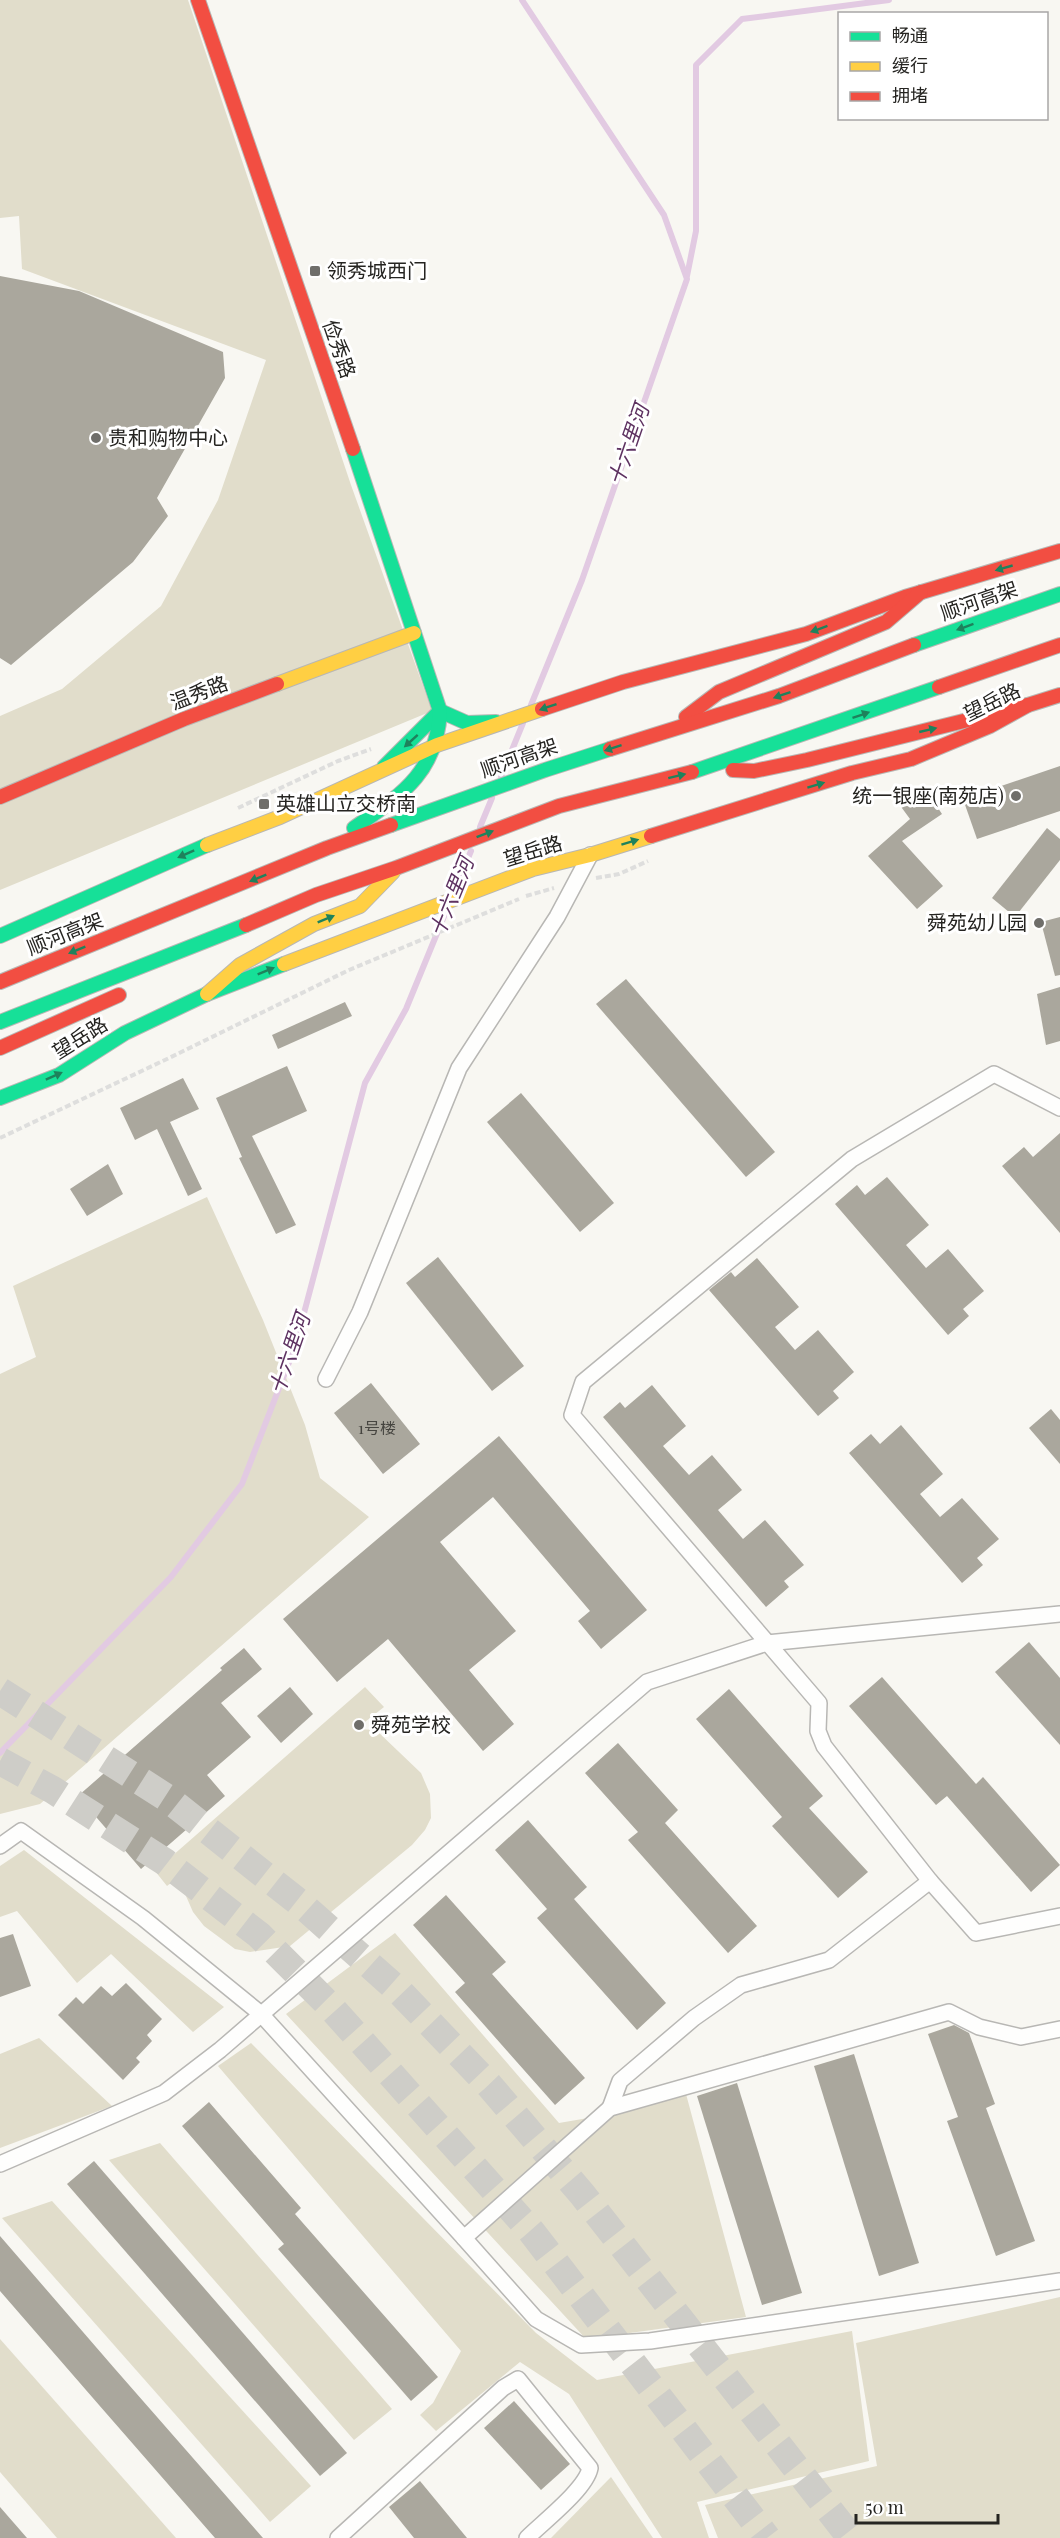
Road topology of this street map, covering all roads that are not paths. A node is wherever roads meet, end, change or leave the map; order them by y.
1 (198, 0) edge
2 (1060, 551) edge
3 (921, 592) junction
4 (1060, 594) edge
5 (414, 633) junction
6 (1060, 645) edge
7 (1060, 695) edge
8 (1028, 705) junction
9 (440, 711) junction
10 (501, 722) junction
11 (668, 730) junction
12 (437, 745) junction
13 (707, 768) junction
14 (381, 771) junction
15 (0, 797) edge
16 (327, 848) junction
17 (590, 855) junction
18 (396, 868) junction
19 (0, 936) edge
20 (204, 943) junction
21 (159, 975) dead end
22 (2, 980) edge
23 (130, 990) dead end
24 (207, 994) junction
25 (0, 1022) edge
26 (0, 1048) edge
27 (0, 1098) edge
28 (1060, 1108) edge
29 (326, 1379) dead end
30 (1060, 1614) edge
31 (767, 1643) junction
32 (0, 1846) edge
33 (930, 1881) junction
34 (1060, 1916) edge
35 (261, 2014) junction
36 (1060, 2028) edge
37 (610, 2109) junction
38 (0, 2164) edge
39 (464, 2238) junction
40 (1060, 2281) edge
41 (338, 2538) edge
42 (527, 2538) edge

1 - 5 main road, 俭秀路
2 -> 3 main road
3 -> 10 main road
3 - 11 main road
4 -> 11 main road, 顺河高架
5 - 9 main road, 俭秀路
5 - 15 main road, 温秀路
13 -> 6 main road
7 - 8 main road, 望岳路
13 -> 8 main road
17 -> 8 main road, 望岳路
9 - 10 main road
9 - 12 main road
9 -> 14 main road
10 - 12 main road
11 -> 16 main road, 顺河高架
12 - 14 main road
12 - 16 main road
18 -> 13 main road
14 -> 19 main road
16 -> 22 main road, 顺河高架
24 -> 17 main road, 望岳路
17 - 29 street
18 - 20 main road
24 -> 18 main road
20 - 21 main road
20 - 25 main road
23 - 26 main road
27 -> 24 main road, 望岳路
28 - 31 street
30 - 31 street
31 - 33 street
31 - 35 street
32 - 35 street
33 - 34 street
33 - 37 street
35 - 38 street
35 - 39 street
36 - 37 street
37 - 39 street
39 - 40 street
41 - 42 street

